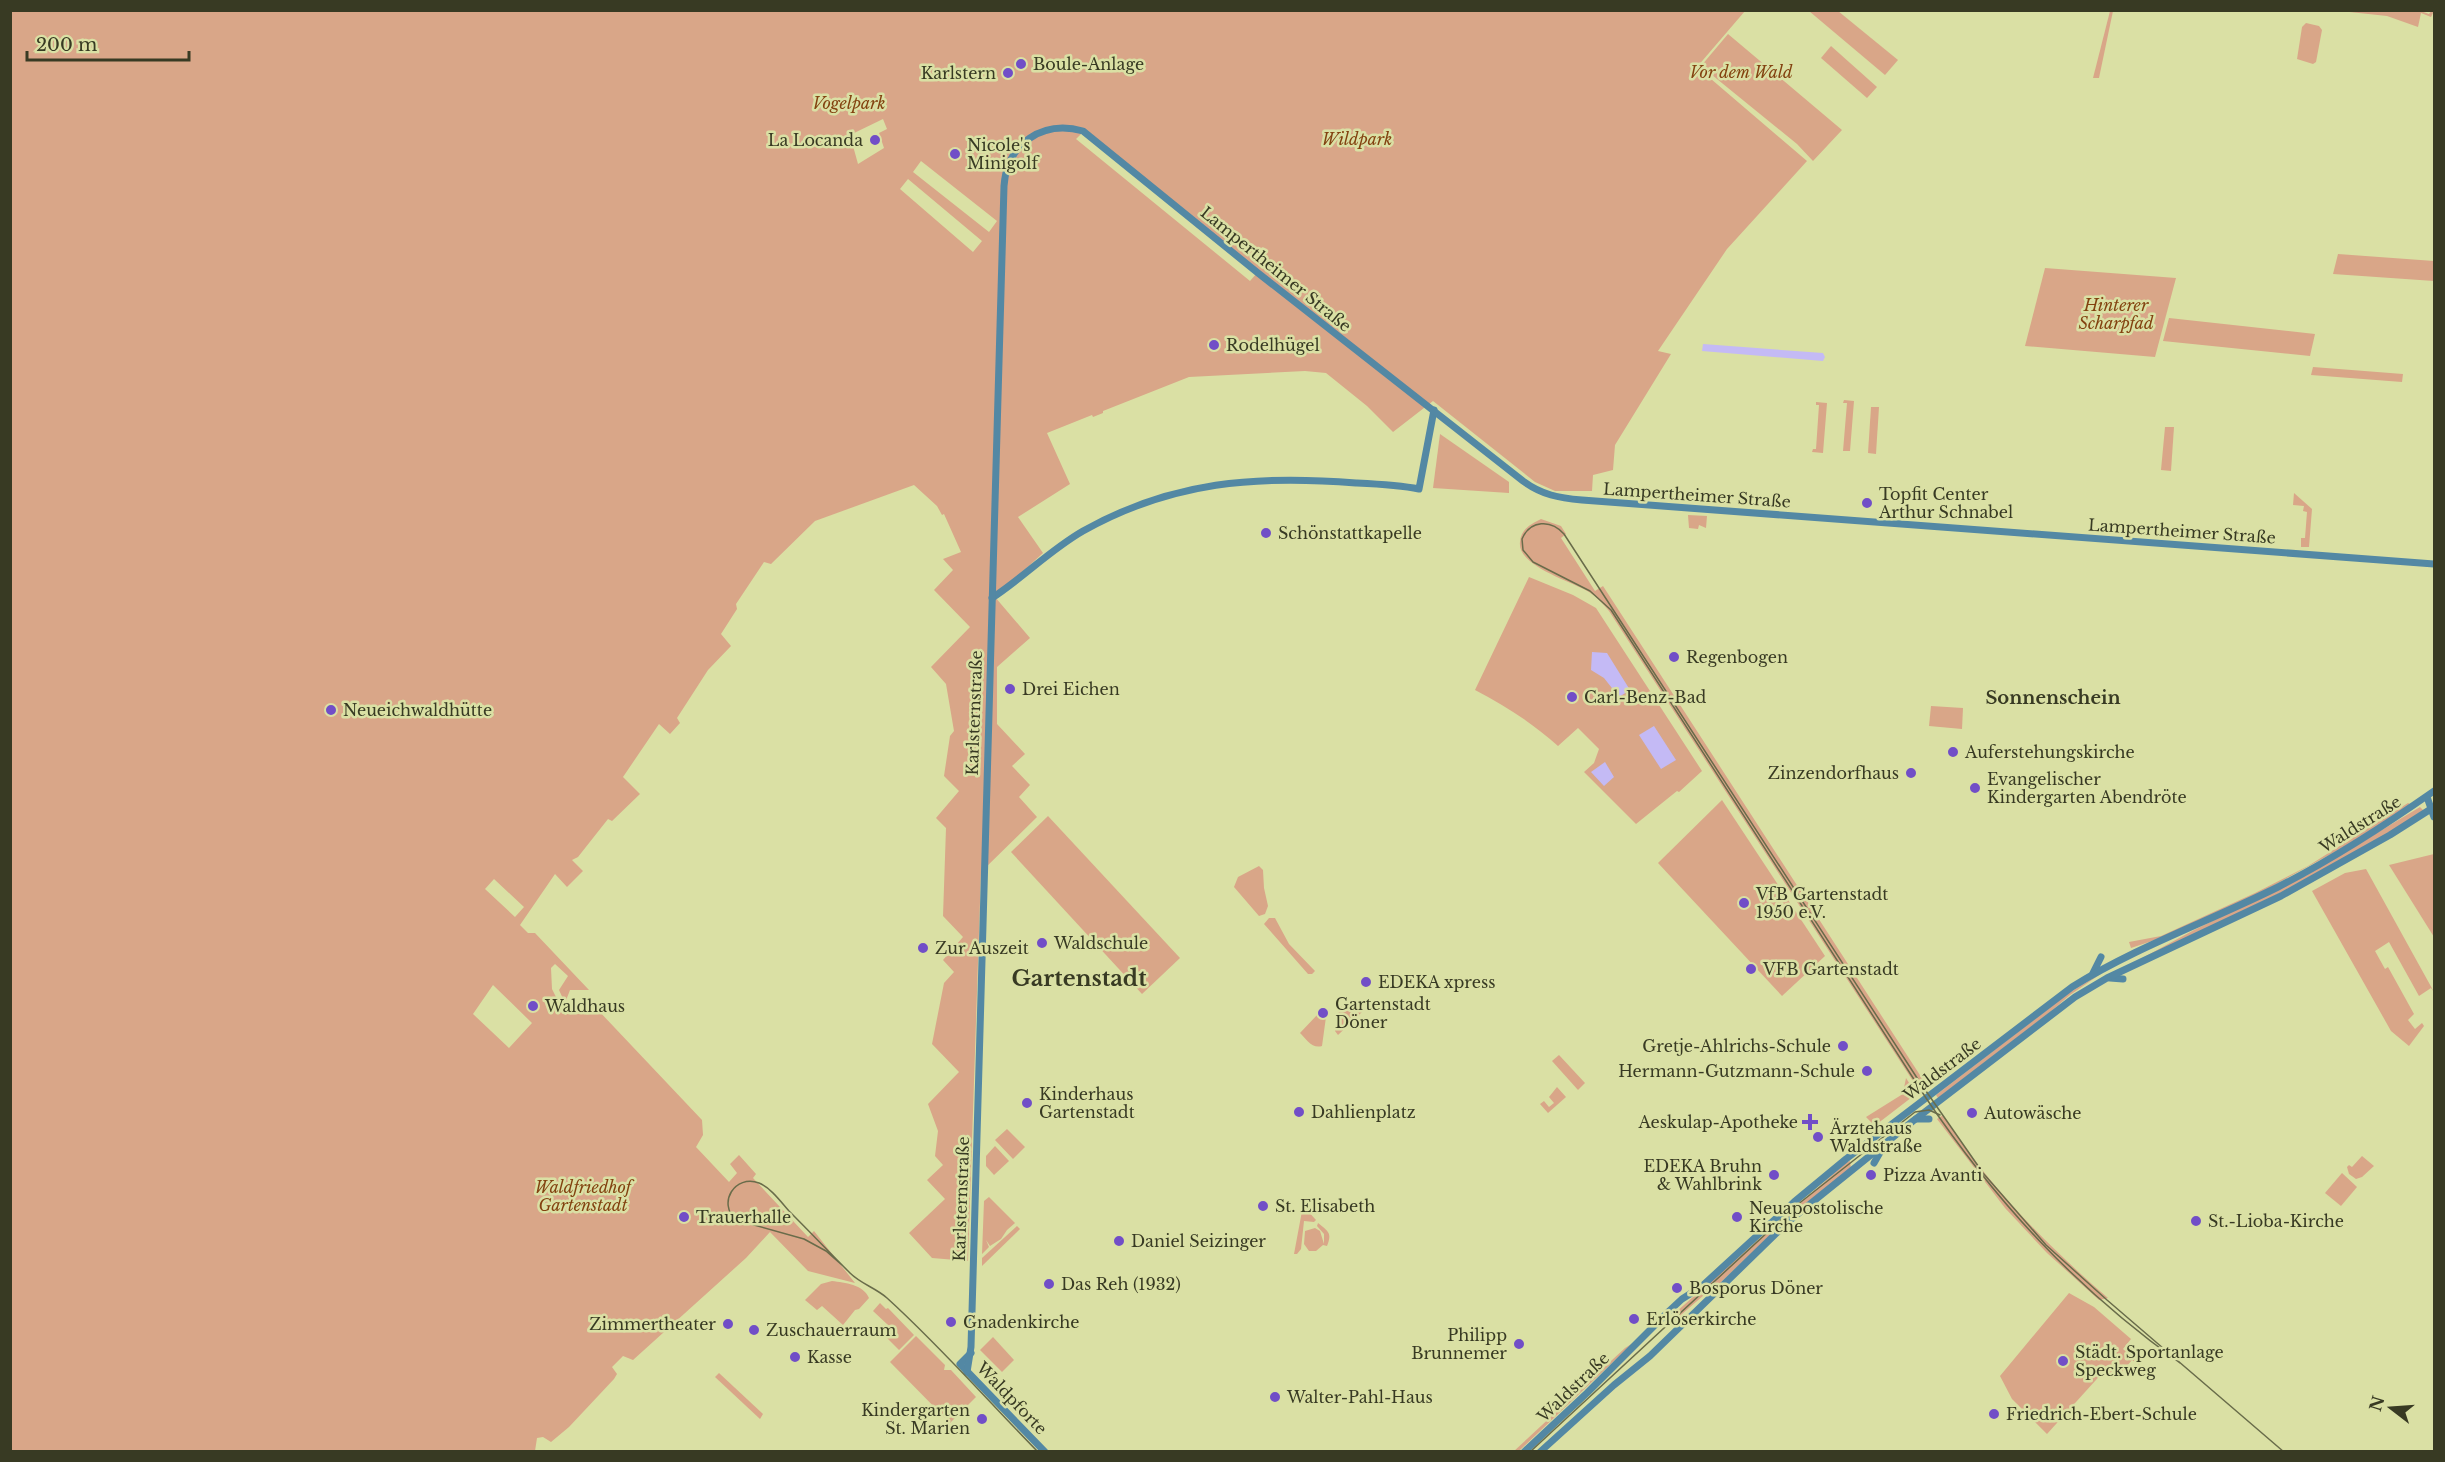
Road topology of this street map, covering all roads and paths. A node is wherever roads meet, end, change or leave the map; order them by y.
1 (1083, 131) joint
2 (1434, 410) junction
3 (2434, 564) edge
4 (992, 598) junction
5 (2434, 791) edge
6 (2427, 797) junction
7 (2434, 802) edge
8 (2433, 811) edge
9 (2101, 957) dead end
10 (2093, 974) junction
11 (2108, 978) junction
12 (2123, 979) dead end
13 (1982, 1047) dead end
14 (1980, 1058) junction
15 (1947, 1096) junction
16 (1944, 1107) dead end
17 (1916, 1119) junction
18 (1929, 1119) dead end
19 (1884, 1145) junction
20 (1874, 1163) dead end
21 (971, 1353) junction
22 (967, 1372) junction
23 (1045, 1452) edge
24 (1524, 1452) edge
25 (1540, 1452) edge

1 - 2 street, Lampertheimer Straße
1 - 4 street, Karlsternstraße
2 - 3 street, Lampertheimer Straße
2 - 4 street
4 - 21 street, Karlsternstraße
5 - 6 street, Waldstraße
6 - 7 street
6 - 8 street
6 - 10 street, Waldstraße
8 - 11 street, Waldstraße
9 - 10 street
10 - 14 street, Waldstraße
11 - 12 street
11 - 15 street, Waldstraße
13 - 14 street
14 - 24 street, Waldstraße
15 - 16 street
15 - 17 street, Waldstraße
17 - 18 street
17 - 19 street, Waldstraße
19 - 20 street
19 - 25 street, Waldstraße
21 - 22 street, Karlsternstraße
21 - 22 street, Waldpforte
22 - 23 street, Waldpforte

